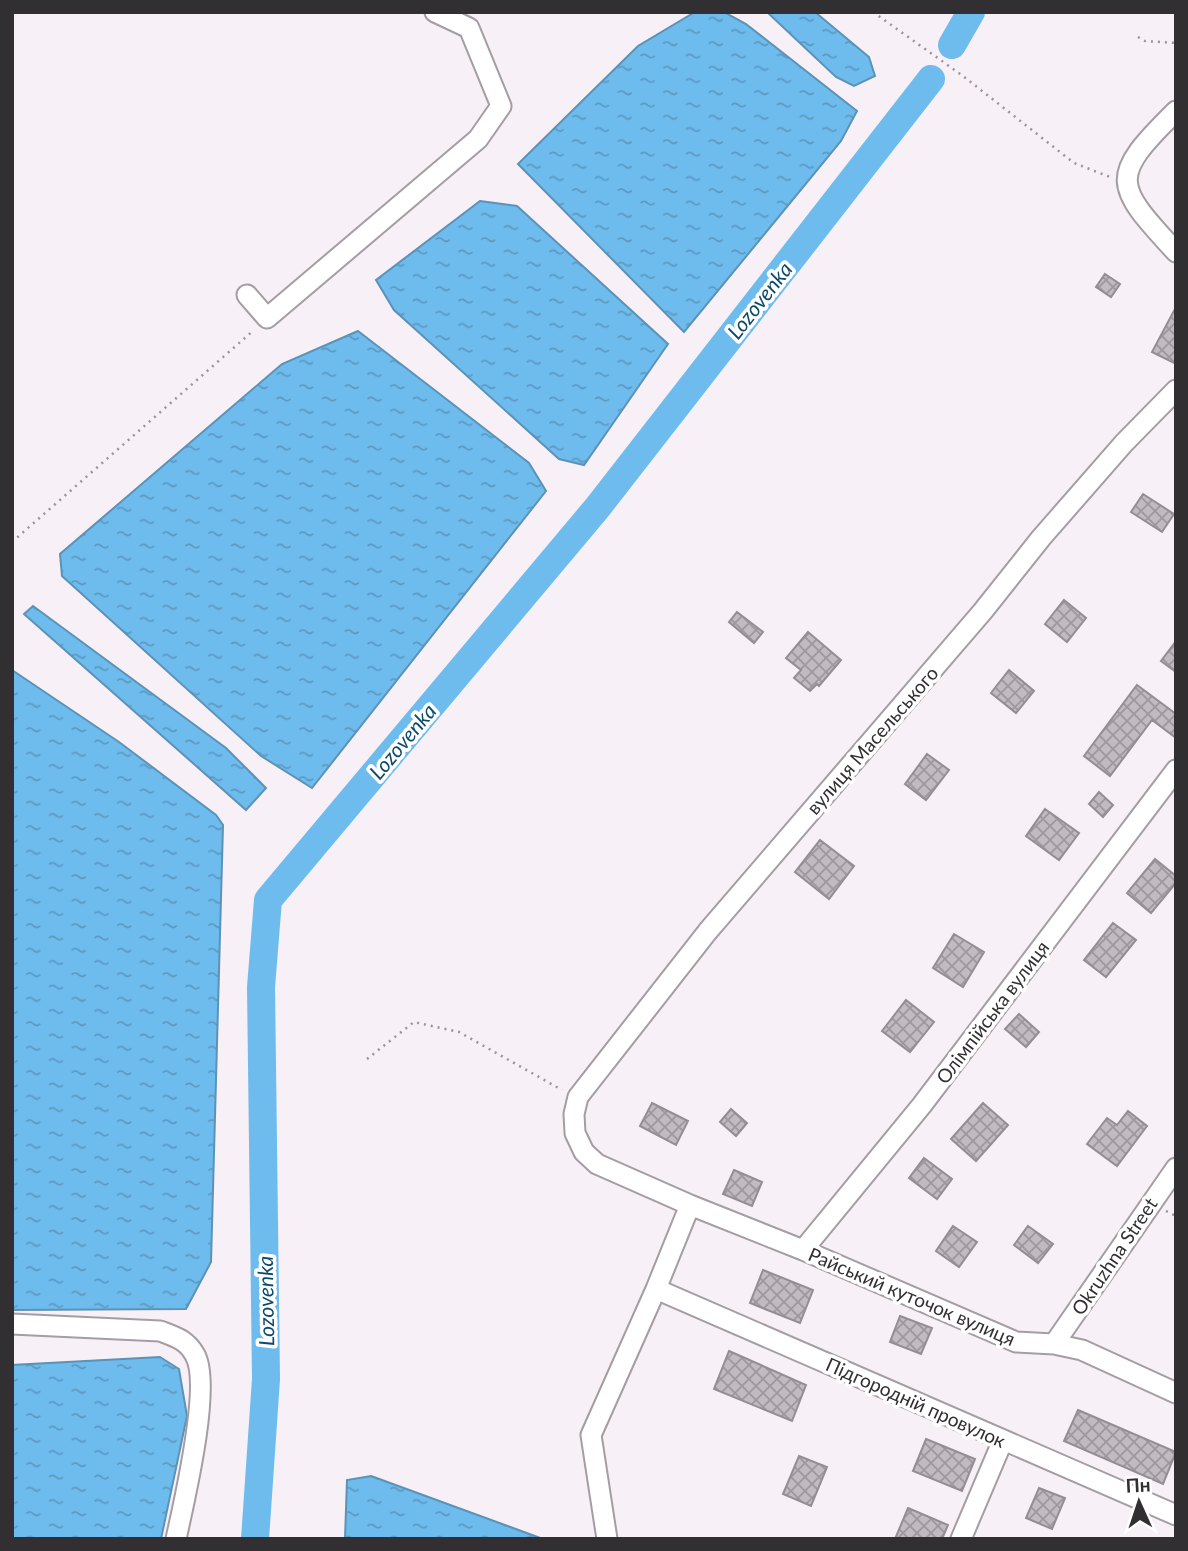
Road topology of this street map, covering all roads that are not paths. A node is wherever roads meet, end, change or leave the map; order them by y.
1 (435, 12) edge
2 (1176, 111) edge
3 (1176, 252) edge
4 (247, 295) dead end
5 (1176, 390) edge
6 (1176, 769) edge
7 (578, 1097) joint
8 (1176, 1168) edge
9 (690, 1205) junction
10 (803, 1250) junction
11 (656, 1289) junction
12 (12, 1324) edge
13 (1054, 1344) junction
14 (1176, 1393) edge
15 (1003, 1440) junction
16 (1176, 1515) edge
17 (176, 1539) edge
18 (607, 1539) edge
19 (961, 1539) edge

1 - 4 street
2 - 3 street
5 - 7 street, вулиця Масельського
6 - 10 street, Олімпійська вулиця
7 - 9 street, Райський куточок вулиця
8 - 13 street, Okruzhna Street
9 - 10 street, Райський куточок вулиця
9 - 11 street
10 - 13 street, Райський куточок вулиця
11 - 15 street, Підгородній провулок
11 - 18 street
12 - 17 street
13 - 14 street, Райський куточок вулиця
15 - 16 street, Підгородній провулок
15 - 19 street

